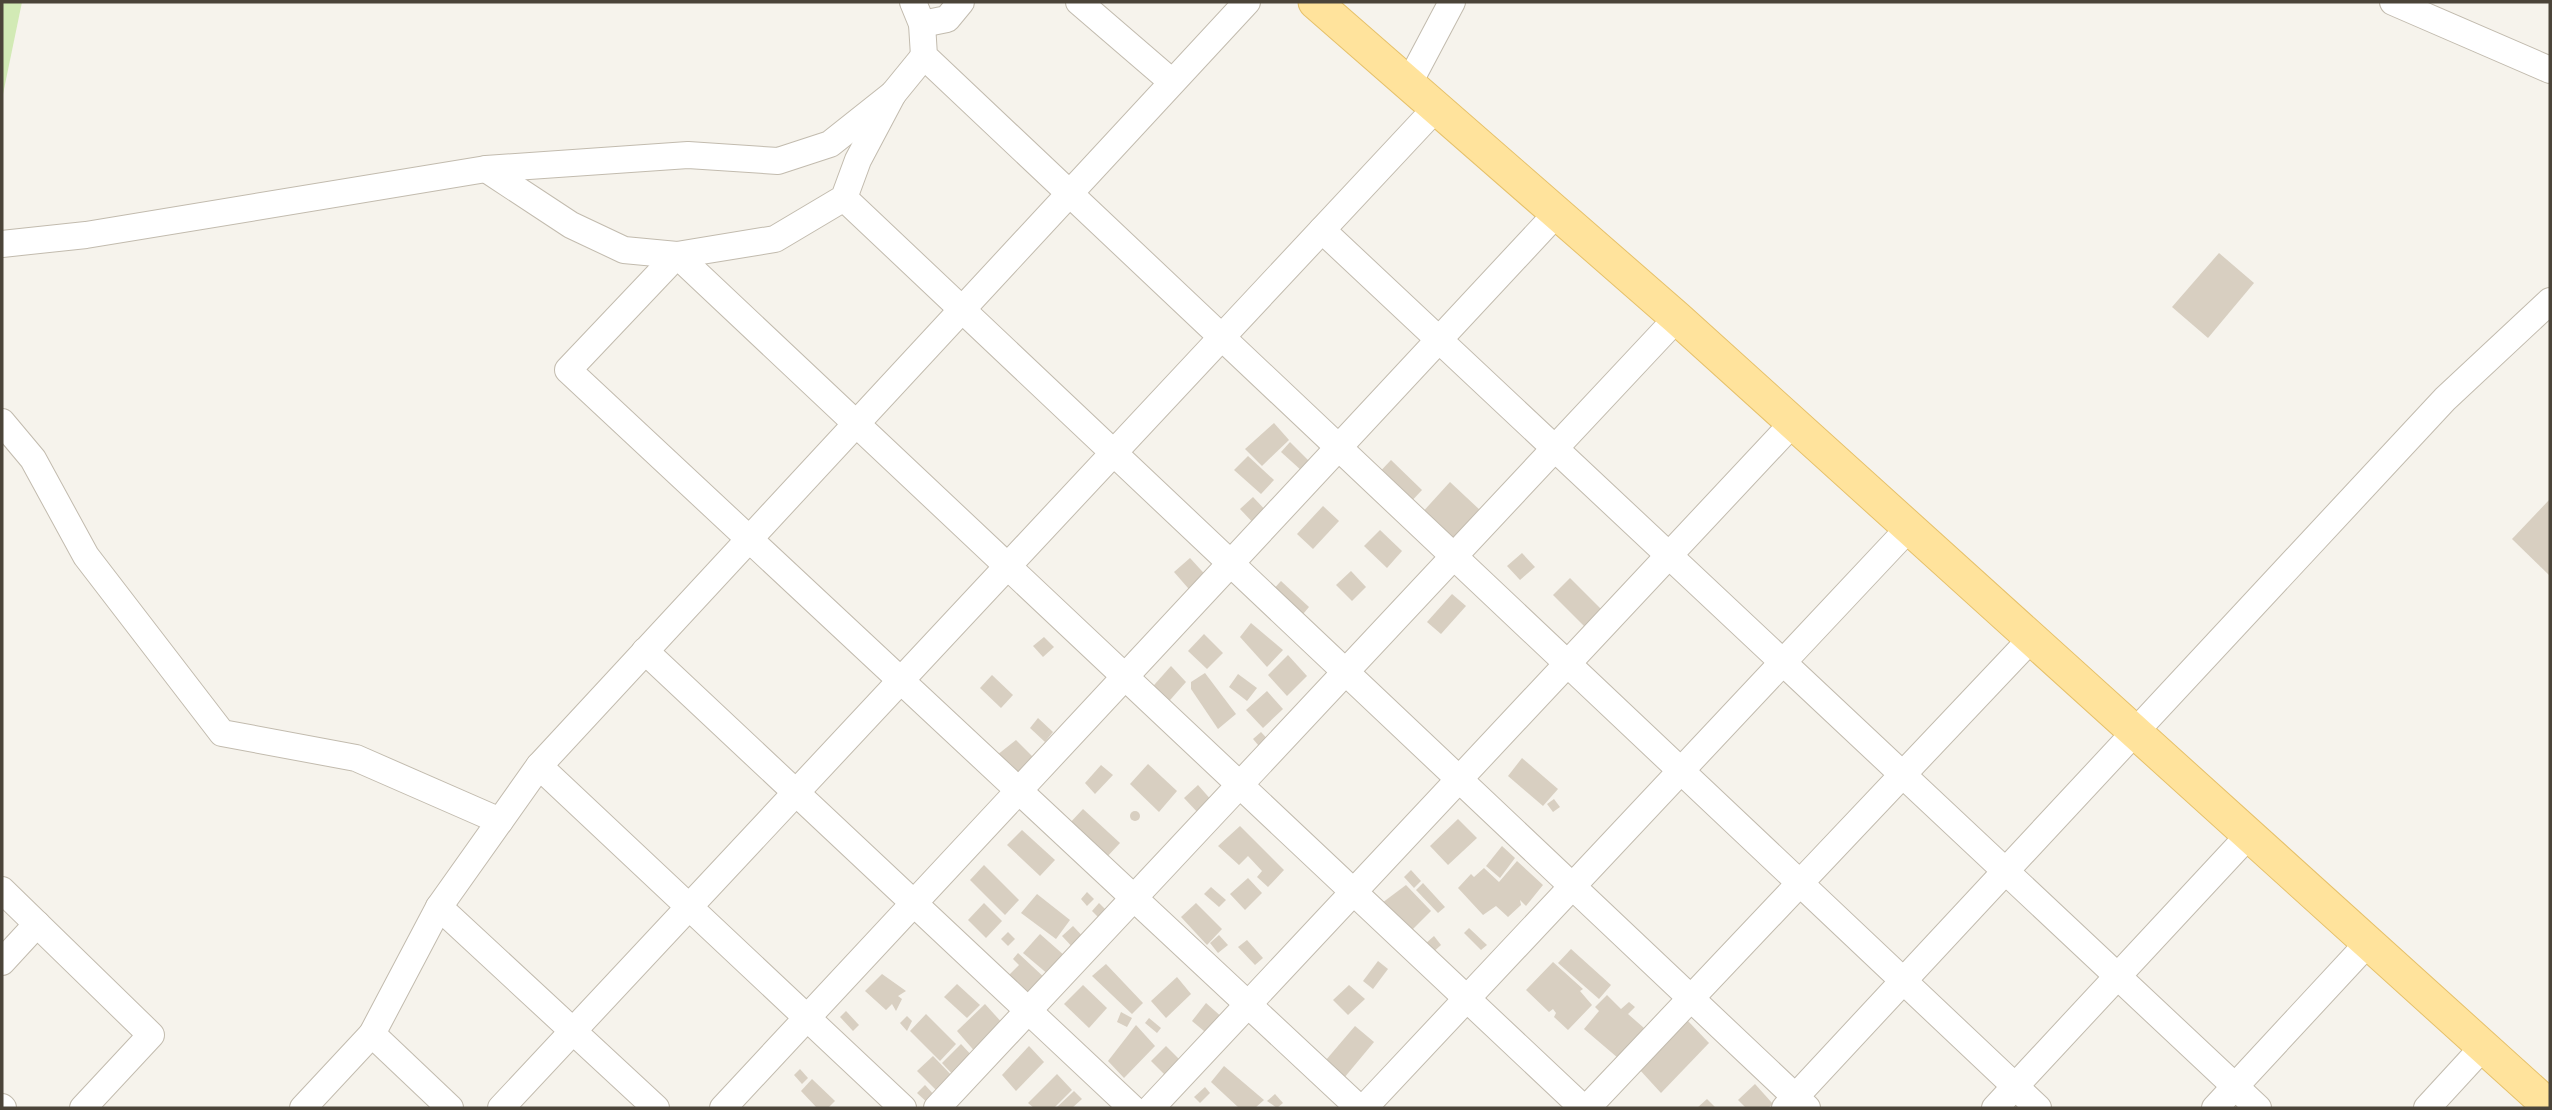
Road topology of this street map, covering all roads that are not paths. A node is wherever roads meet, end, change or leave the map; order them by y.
1 (961, 2) edge
2 (1079, 2) edge
3 (1247, 2) edge
4 (1315, 2) edge
5 (1452, 2) edge
6 (2393, 2) edge
7 (2439, 10) edge
8 (917, 13) edge
9 (924, 56) junction
10 (2550, 70) edge
11 (1172, 82) junction
12 (1408, 85) junction
13 (893, 94) junction
14 (1436, 108) junction
15 (486, 169) junction
16 (1069, 193) junction
17 (844, 198) junction
18 (1557, 213) junction
19 (1322, 230) junction
20 (2, 244) edge
21 (677, 255) junction
22 (2550, 301) edge
23 (962, 309) junction
24 (1677, 318) junction
25 (1221, 337) junction
26 (1439, 340) junction
27 (2, 422) edge
28 (856, 424) junction
29 (1793, 424) junction
30 (1339, 448) junction
31 (1555, 449) junction
32 (1113, 453) junction
33 (1909, 528) junction
34 (749, 539) junction
35 (1454, 556) junction
36 (1669, 556) junction
37 (1231, 564) junction
38 (1007, 566) junction
39 (2032, 638) junction
40 (645, 651) junction
41 (1783, 662) junction
42 (1568, 664) junction
43 (1346, 672) junction
44 (1125, 677) junction
45 (901, 680) junction
46 (2136, 732) junction
47 (539, 766) junction
48 (1681, 770) junction
49 (1902, 774) junction
50 (1459, 779) junction
51 (1240, 785) junction
52 (1019, 791) junction
53 (796, 793) junction
54 (500, 821) junction
55 (2249, 835) junction
56 (2006, 872) junction
57 (1800, 882) junction
58 (1572, 886) junction
59 (2, 890) edge
60 (1354, 892) junction
61 (1134, 898) junction
62 (914, 904) junction
63 (439, 907) junction
64 (688, 908) junction
65 (37, 924) junction
66 (2368, 942) junction
67 (2, 962) edge
68 (2118, 978) junction
69 (1904, 981) junction
70 (1691, 998) junction
71 (1467, 999) junction
72 (1248, 1004) junction
73 (1028, 1011) junction
74 (807, 1019) junction
75 (573, 1031) junction
76 (372, 1034) junction
77 (2484, 1046) junction
78 (2015, 1087) junction
79 (2235, 1087) junction
80 (1796, 1104) edge
81 (2550, 1107) edge
82 (83, 1108) edge
83 (303, 1108) edge
84 (450, 1108) edge
85 (501, 1108) edge
86 (656, 1108) edge
87 (723, 1108) edge
88 (903, 1108) edge
89 (937, 1108) edge
90 (1132, 1108) edge
91 (1151, 1108) edge
92 (1362, 1108) edge
93 (1585, 1108) edge
94 (1995, 1108) edge
95 (2038, 1108) edge
96 (2215, 1108) edge
97 (2258, 1108) edge
98 (2427, 1108) edge

1 - 8 street
2 - 11 street
3 - 11 street
4 - 12 main road
5 - 12 street
6 - 7 street
7 - 10 street
8 - 9 street
9 - 13 street
9 - 16 street
11 - 16 street
12 - 14 main road
13 - 15 street
13 - 17 street
14 - 18 main road
14 - 19 street
15 - 20 street
15 - 21 street
16 - 23 street
16 - 25 street
17 - 21 street
17 - 23 street
18 - 24 main road
18 - 26 street
19 - 25 street
19 - 26 street
21 - 28 street
21 - 34 street
22 - 46 street
23 - 28 street
23 - 32 street
24 - 29 main road
24 - 31 street
25 - 30 street
25 - 32 street
26 - 30 street
26 - 31 street
27 - 54 street
28 - 34 street
28 - 38 street
29 - 33 main road
29 - 36 street
30 - 35 street
30 - 37 street
31 - 35 street
31 - 36 street
32 - 37 street
32 - 38 street
33 - 39 main road
33 - 41 street
34 - 40 street
34 - 45 street
35 - 42 street
35 - 43 street
36 - 41 street
36 - 42 street
37 - 43 street
37 - 44 street
38 - 44 street
38 - 45 street
39 - 46 main road
39 - 49 street
40 - 47 street
40 - 53 street
41 - 48 street
41 - 49 street
42 - 48 street
42 - 50 street
43 - 50 street
43 - 51 street
44 - 51 street
44 - 52 street
45 - 52 street
45 - 53 street
46 - 55 main road
46 - 56 street
47 - 54 street
47 - 64 street
48 - 57 street
48 - 58 street
49 - 56 street
49 - 57 street
50 - 58 street
50 - 60 street
51 - 60 street
51 - 61 street
52 - 61 street
52 - 62 street
53 - 62 street
53 - 64 street
54 - 63 street
55 - 66 main road
55 - 68 street
56 - 68 street
56 - 69 street
57 - 69 street
57 - 70 street
58 - 70 street
58 - 71 street
59 - 65 street
60 - 71 street
60 - 72 street
61 - 72 street
61 - 73 street
62 - 73 street
62 - 74 street
63 - 75 street
63 - 76 street
64 - 74 street
64 - 75 street
65 - 67 street
65 - 82 street
66 - 77 main road
66 - 79 street
68 - 78 street
68 - 79 street
69 - 78 street
69 - 80 street
70 - 80 street
70 - 93 street
71 - 92 street
71 - 93 street
72 - 91 street
72 - 92 street
73 - 89 street
73 - 90 street
74 - 87 street
74 - 88 street
75 - 85 street
75 - 86 street
76 - 83 street
76 - 84 street
77 - 81 main road
77 - 98 street
78 - 94 street
78 - 95 street
79 - 96 street
79 - 97 street

